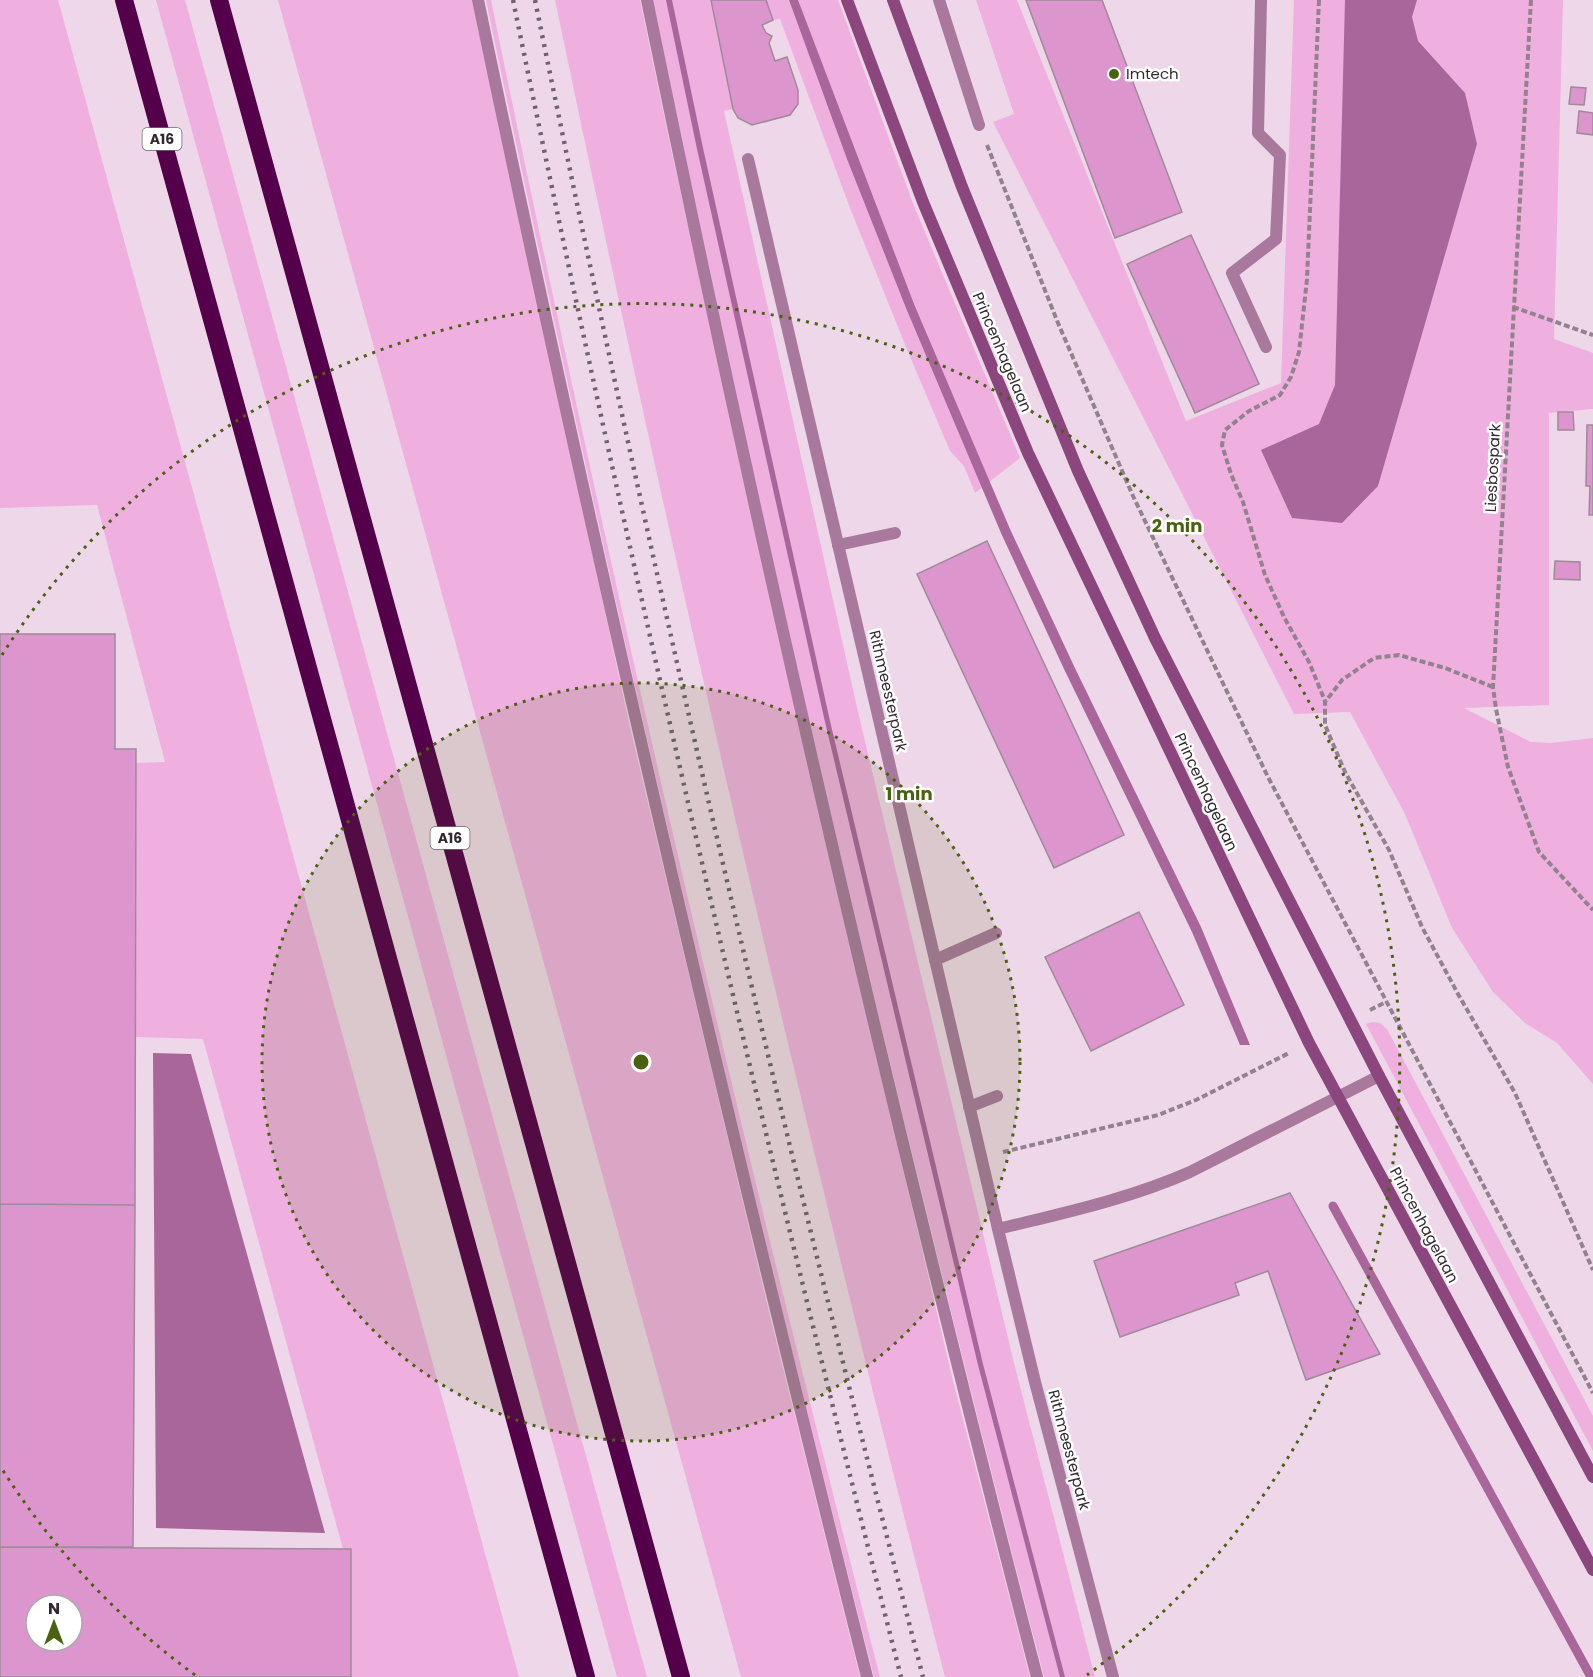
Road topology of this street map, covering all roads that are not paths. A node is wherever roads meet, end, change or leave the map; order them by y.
1 (124, 0) edge
2 (219, 0) edge
3 (478, 0) edge
4 (647, 0) edge
5 (847, 0) edge
6 (893, 0) edge
7 (939, 0) edge
8 (1261, 0) edge
9 (980, 125) road end
10 (748, 159) dead end
11 (1266, 347) dead end
12 (895, 533) dead end
13 (838, 545) junction
14 (996, 933) dead end
15 (935, 960) junction
16 (1379, 1076) junction
17 (997, 1096) dead end
18 (1338, 1097) junction
19 (969, 1107) junction
20 (998, 1229) junction
21 (1593, 1477) edge
22 (1593, 1570) edge
23 (586, 1677) edge
24 (681, 1677) edge
25 (867, 1677) edge
26 (1037, 1677) edge
27 (1113, 1677) edge

1 - 23 highway, A16
2 - 24 highway, A16
3 - 25 street
4 - 26 street
5 - 18 main road, Princenhagelaan
6 - 16 main road, Princenhagelaan
7 - 9 street
8 - 11 street
10 - 13 street, Rithmeesterpark
12 - 13 street
13 - 15 street, Rithmeesterpark
14 - 15 street
15 - 19 street, Rithmeesterpark
16 - 18 street
16 - 21 main road, Princenhagelaan
17 - 19 street
18 - 20 street
18 - 22 main road, Princenhagelaan
19 - 20 street, Rithmeesterpark
20 - 27 street, Rithmeesterpark

